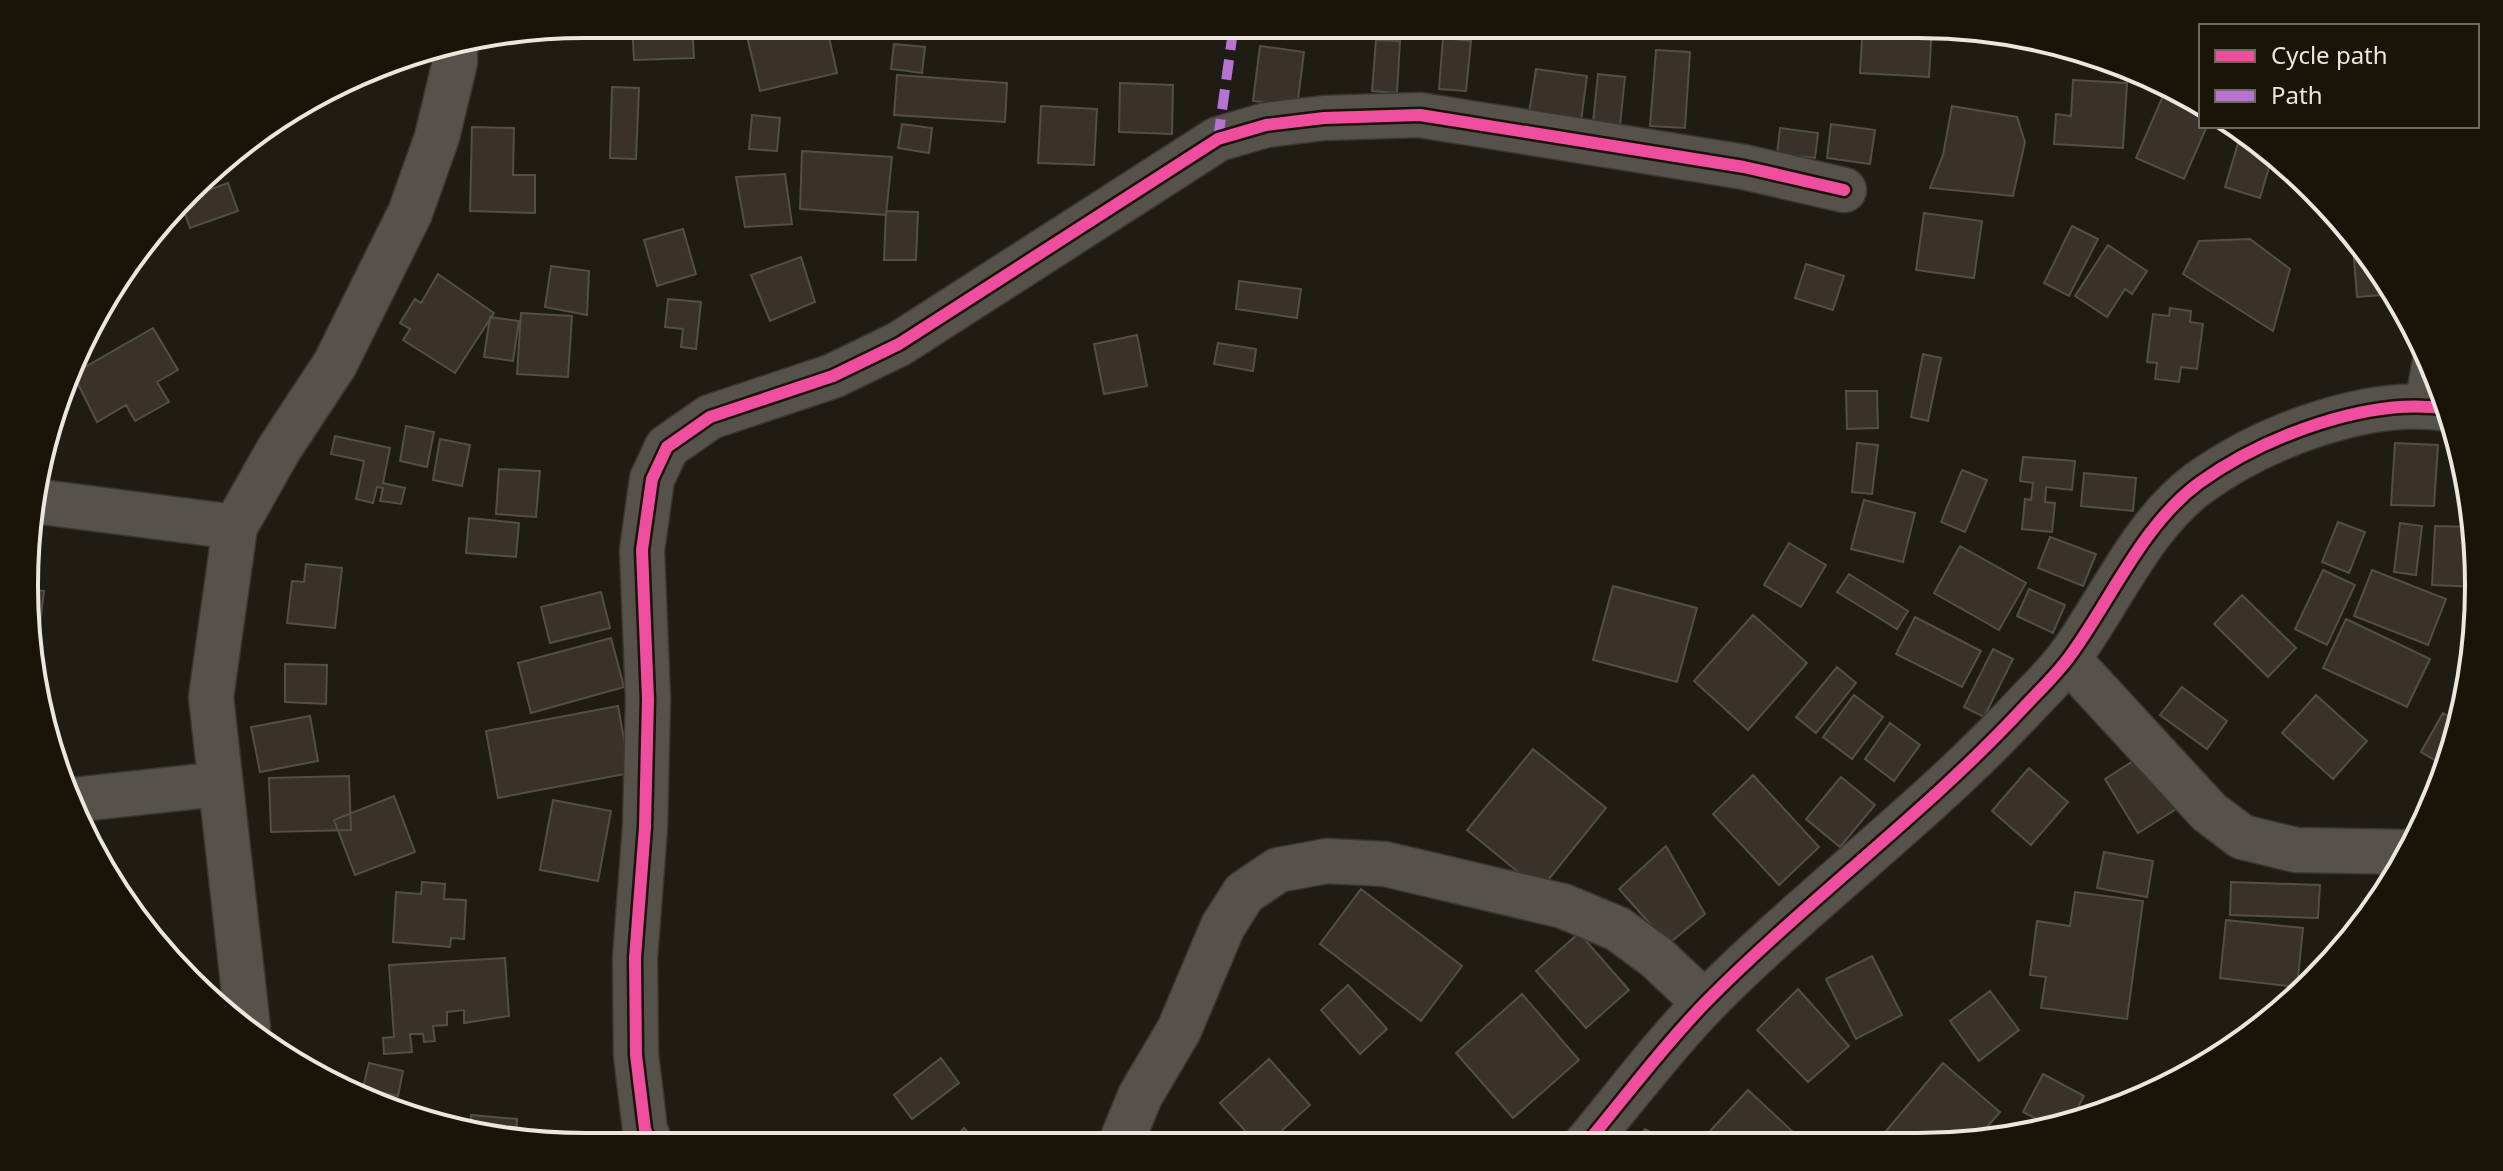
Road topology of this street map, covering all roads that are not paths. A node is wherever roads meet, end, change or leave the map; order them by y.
1 (455, 54) edge
2 (1844, 190) dead end
3 (2430, 395) edge
4 (45, 502) edge
5 (235, 527) junction
6 (2068, 659) junction
7 (220, 784) junction
8 (82, 799) edge
9 (2396, 852) edge
10 (1705, 1003) junction
11 (247, 1015) edge
12 (646, 1133) edge
13 (1125, 1133) edge
14 (1595, 1133) edge

1 - 5 street
2 - 12 street
3 - 6 street
4 - 5 street
5 - 7 street
6 - 9 street
6 - 10 street
7 - 8 street
7 - 11 street
10 - 13 street
10 - 14 street

